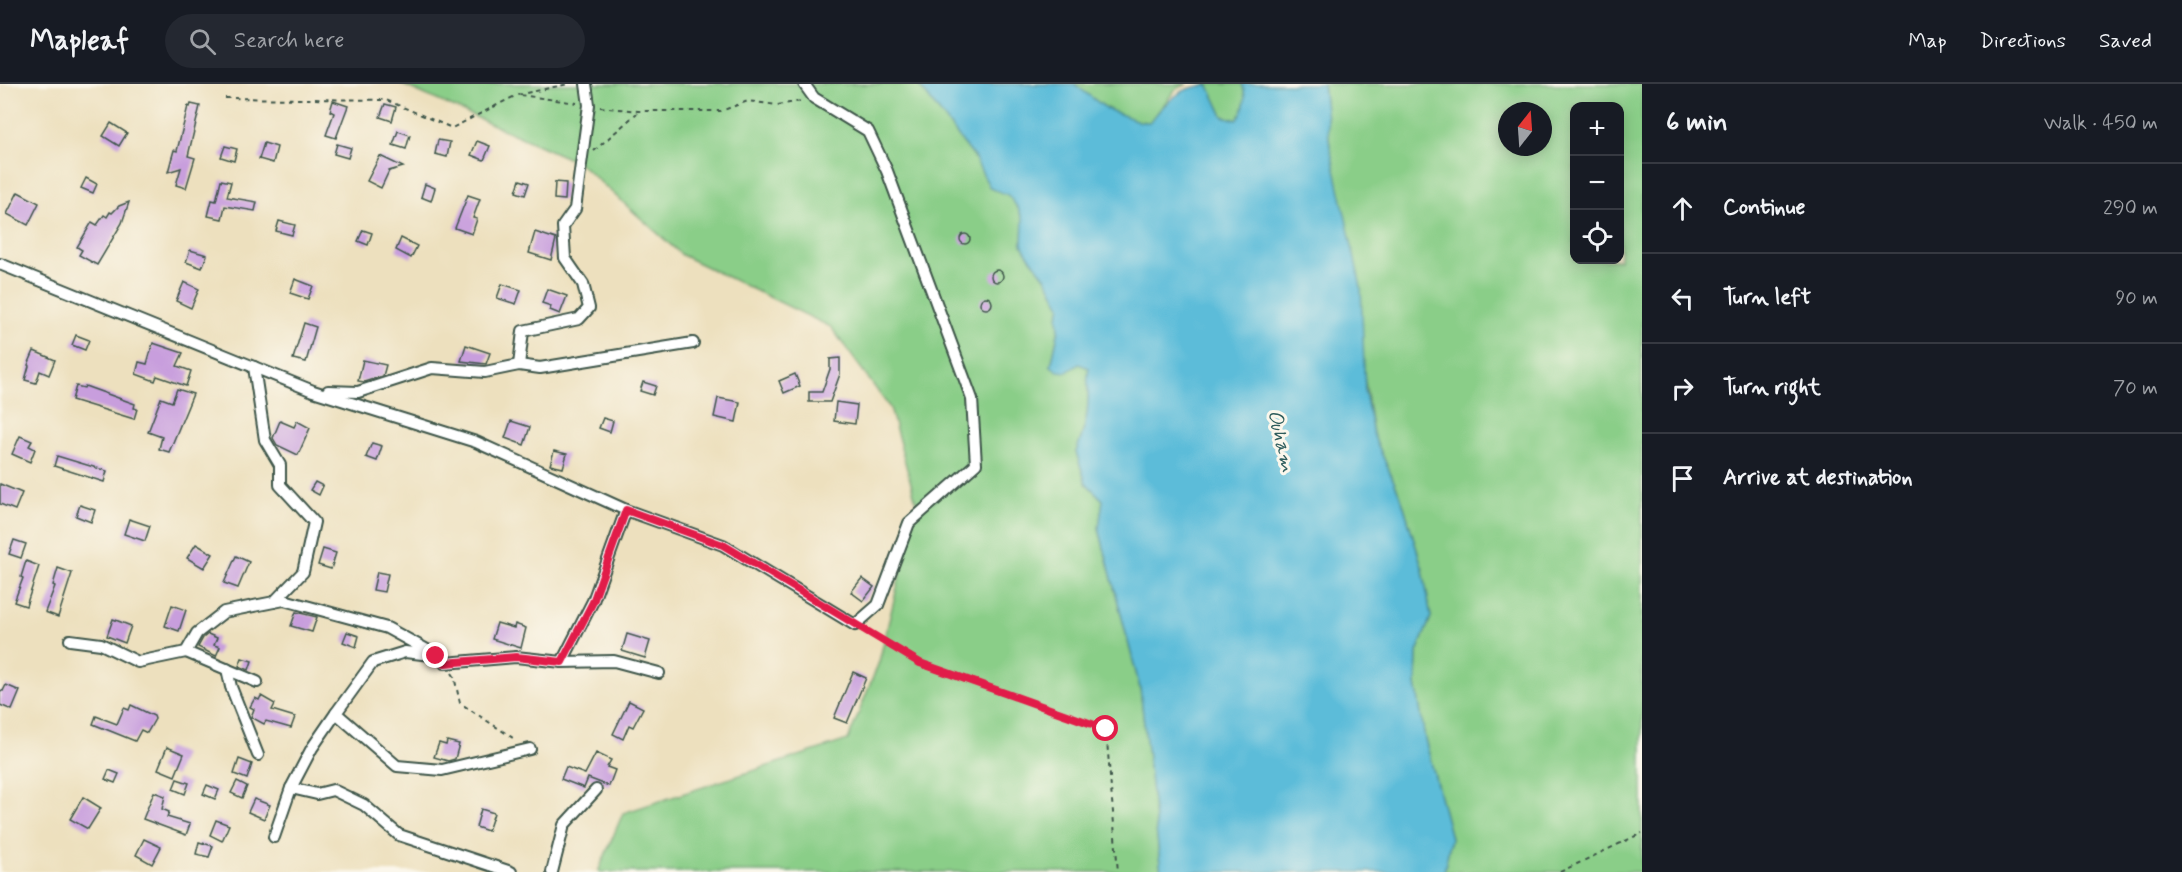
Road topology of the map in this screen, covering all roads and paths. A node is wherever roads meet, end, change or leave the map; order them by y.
1 (568, 84) edge
2 (586, 84) edge
3 (804, 84) edge
4 (518, 95) junction
5 (225, 98) dead end
6 (814, 98) junction
7 (589, 105) junction
8 (638, 111) junction
9 (581, 158) junction
10 (0, 264) edge
11 (693, 343) dead end
12 (519, 365) junction
13 (254, 367) junction
14 (313, 391) junction
15 (626, 510) junction
16 (272, 604) junction
17 (855, 625) junction
18 (70, 640) dead end
19 (186, 652) junction
20 (440, 659) junction
21 (562, 662) junction
22 (227, 669) junction
23 (659, 673) dead end
24 (257, 682) dead end
25 (336, 713) junction
26 (530, 749) joint
27 (258, 755) dead end
28 (291, 788) junction
29 (597, 790) dead end
30 (1642, 833) edge
31 (274, 837) dead end
32 (511, 872) edge
33 (552, 872) edge
34 (1118, 872) edge
35 (1560, 872) edge

1 - 4 path
2 - 7 street
3 - 6 street
4 - 5 path
4 - 7 path
6 - 8 path
6 - 17 street
7 - 8 path
7 - 9 street
8 - 9 path
9 - 12 street
10 - 13 street
11 - 12 street
12 - 14 street
13 - 14 street
13 - 16 street
14 - 15 street
15 - 17 street
15 - 21 street
16 - 19 street
16 - 20 street
17 - 34 path
18 - 19 street
19 - 22 street
20 - 21 street
20 - 25 street
20 - 26 path
21 - 23 street
22 - 24 street
22 - 27 street
25 - 26 street
25 - 28 street
28 - 31 street
28 - 32 street
29 - 33 street
30 - 35 path

